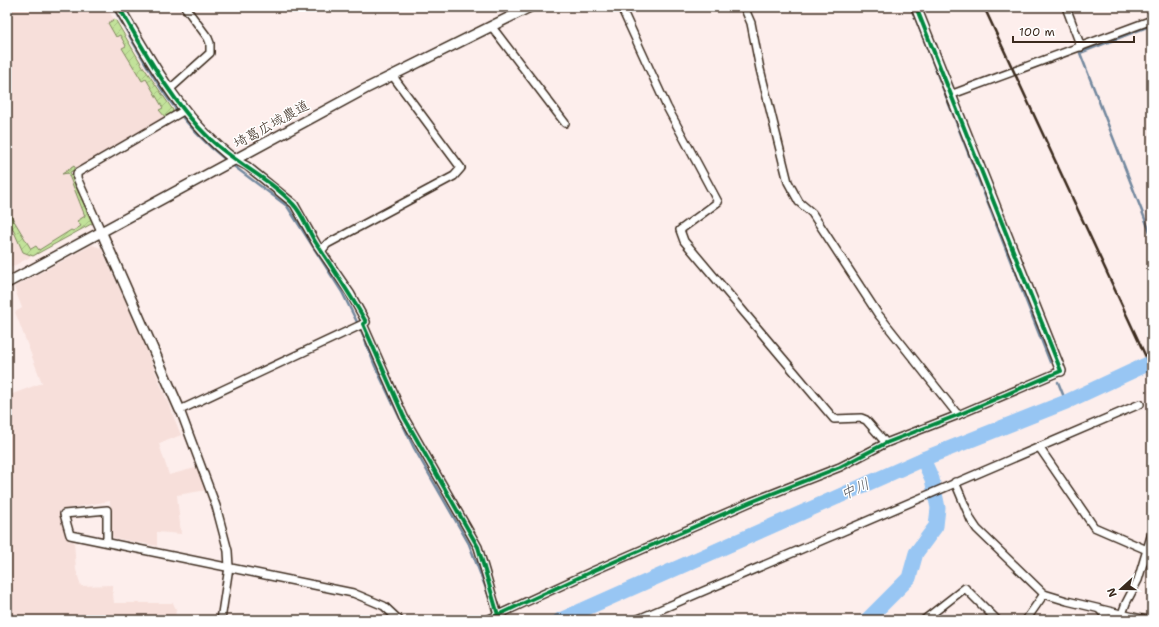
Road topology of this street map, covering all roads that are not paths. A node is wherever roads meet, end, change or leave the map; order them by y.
1 (119, 7) edge
2 (185, 7) edge
3 (530, 7) edge
4 (621, 7) edge
5 (744, 7) edge
6 (916, 7) edge
7 (1066, 7) edge
8 (1152, 20) edge
9 (492, 27) junction
10 (1081, 47) junction
11 (392, 75) junction
12 (170, 89) junction
13 (950, 95) junction
14 (185, 110) junction
15 (565, 123) dead end
16 (235, 160) junction
17 (101, 231) junction
18 (322, 250) junction
19 (7, 282) edge
20 (363, 324) junction
21 (1061, 371) joint
22 (1140, 404) dead end
23 (180, 410) junction
24 (958, 415) junction
25 (886, 443) junction
26 (1039, 447) junction
27 (955, 482) junction
28 (1152, 533) edge
29 (107, 542) junction
30 (1147, 550) junction
31 (228, 567) junction
32 (1044, 594) junction
33 (1099, 608) junction
34 (1122, 614) junction
35 (498, 615) junction
36 (221, 620) edge
37 (399, 620) edge
38 (487, 620) edge
39 (636, 620) edge
40 (924, 620) edge
41 (997, 620) edge
42 (1026, 620) edge
43 (1109, 620) edge
44 (1146, 620) edge

1 - 12 street
2 - 12 street
3 - 9 street, 埼葛広域農道
4 - 25 street
5 - 24 street
6 - 13 street
7 - 10 street
8 - 10 street
9 - 11 street, 埼葛広域農道
9 - 15 street
10 - 13 street
11 - 16 street, 埼葛広域農道
11 - 18 street
12 - 14 street
13 - 21 street
14 - 16 street
14 - 17 street
16 - 17 street, 埼葛広域農道
16 - 18 street
17 - 19 street, 埼葛広域農道
17 - 23 street
18 - 20 street
20 - 23 street
20 - 35 street
21 - 24 street
22 - 26 street
23 - 31 street
24 - 25 street
25 - 35 street
26 - 27 street
26 - 30 street
27 - 32 street
27 - 39 street
28 - 30 street
29 - 29 street
29 - 31 street
30 - 34 street
31 - 36 street
31 - 37 street
32 - 33 street
32 - 42 street
33 - 34 street
33 - 43 street
34 - 44 street
35 - 38 street
40 - 41 street

